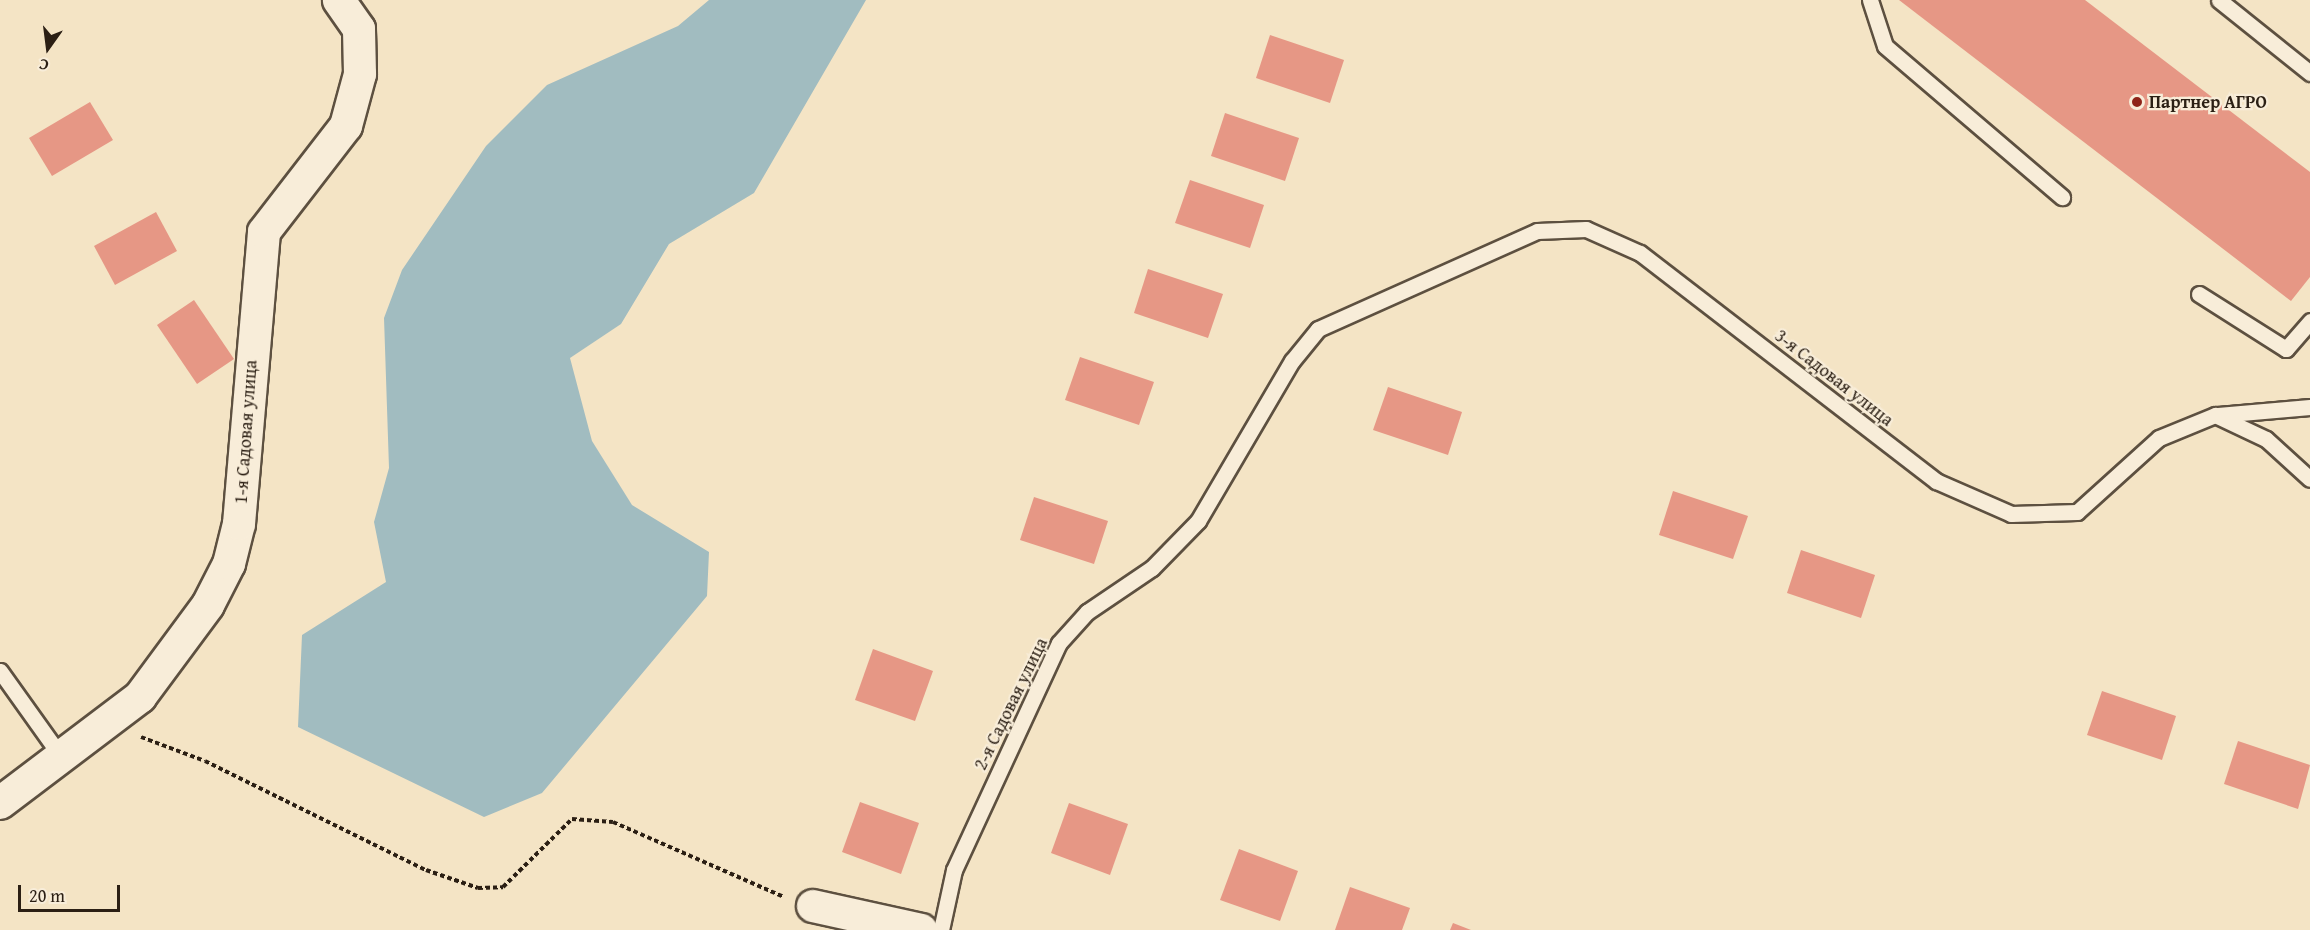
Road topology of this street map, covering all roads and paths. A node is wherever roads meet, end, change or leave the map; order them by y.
1 (339, 0) edge
2 (1870, 0) edge
3 (2219, 0) edge
4 (2310, 73) edge
5 (2062, 197) dead end
6 (2199, 294) dead end
7 (2310, 321) edge
8 (1318, 329) joint
9 (2310, 407) edge
10 (2215, 415) junction
11 (2310, 479) edge
12 (0, 671) edge
13 (108, 725) junction
14 (62, 758) junction
15 (0, 803) edge
16 (813, 906) joint
17 (921, 930) edge
18 (941, 930) edge

1 - 13 street, 1-я Садовая улица
2 - 5 lane
3 - 4 lane
6 - 7 lane
8 - 10 lane, 3-я Садовая улица
8 - 18 lane, 2-я Садовая улица
9 - 10 lane, 3-я Садовая улица
10 - 11 lane
12 - 14 lane
13 - 14 street, 1-я Садовая улица
13 - 16 path
14 - 15 street, 1-я Садовая улица
16 - 17 street

